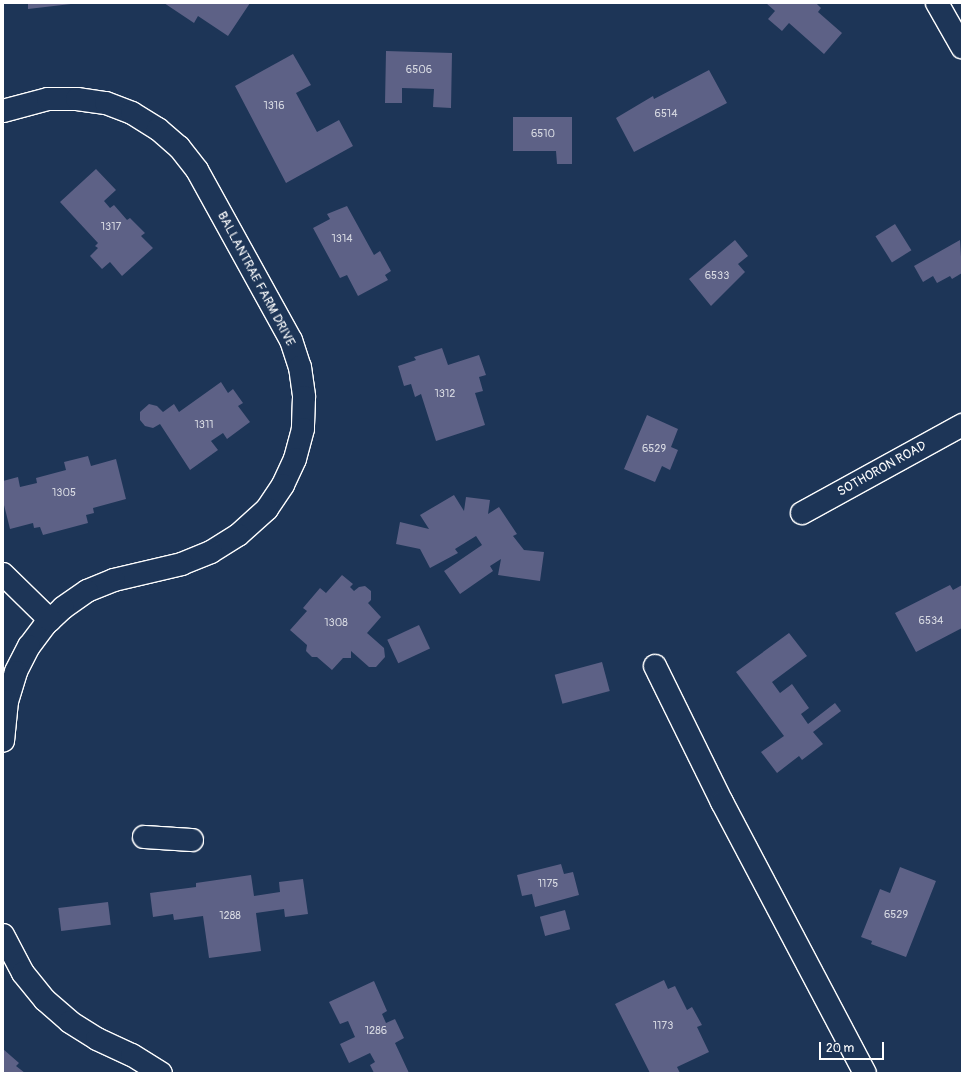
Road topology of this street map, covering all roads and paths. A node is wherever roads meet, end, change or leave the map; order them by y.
1 (937, 3) edge
2 (962, 47) edge
3 (3, 111) edge
4 (962, 425) edge
5 (802, 513) dead end
6 (3, 574) edge
7 (50, 620) junction
8 (655, 666) dead end
9 (3, 741) edge
10 (144, 837) dead end
11 (192, 840) dead end
12 (3, 935) edge
13 (161, 1073) edge
14 (864, 1073) edge

1 - 2 street
3 - 7 street, BALLANTRAE FARM DRIVE
4 - 5 street, SOTHORON ROAD
6 - 7 street
7 - 9 street, BALLANTRAE FARM DRIVE
8 - 14 street
10 - 11 street
12 - 13 street

